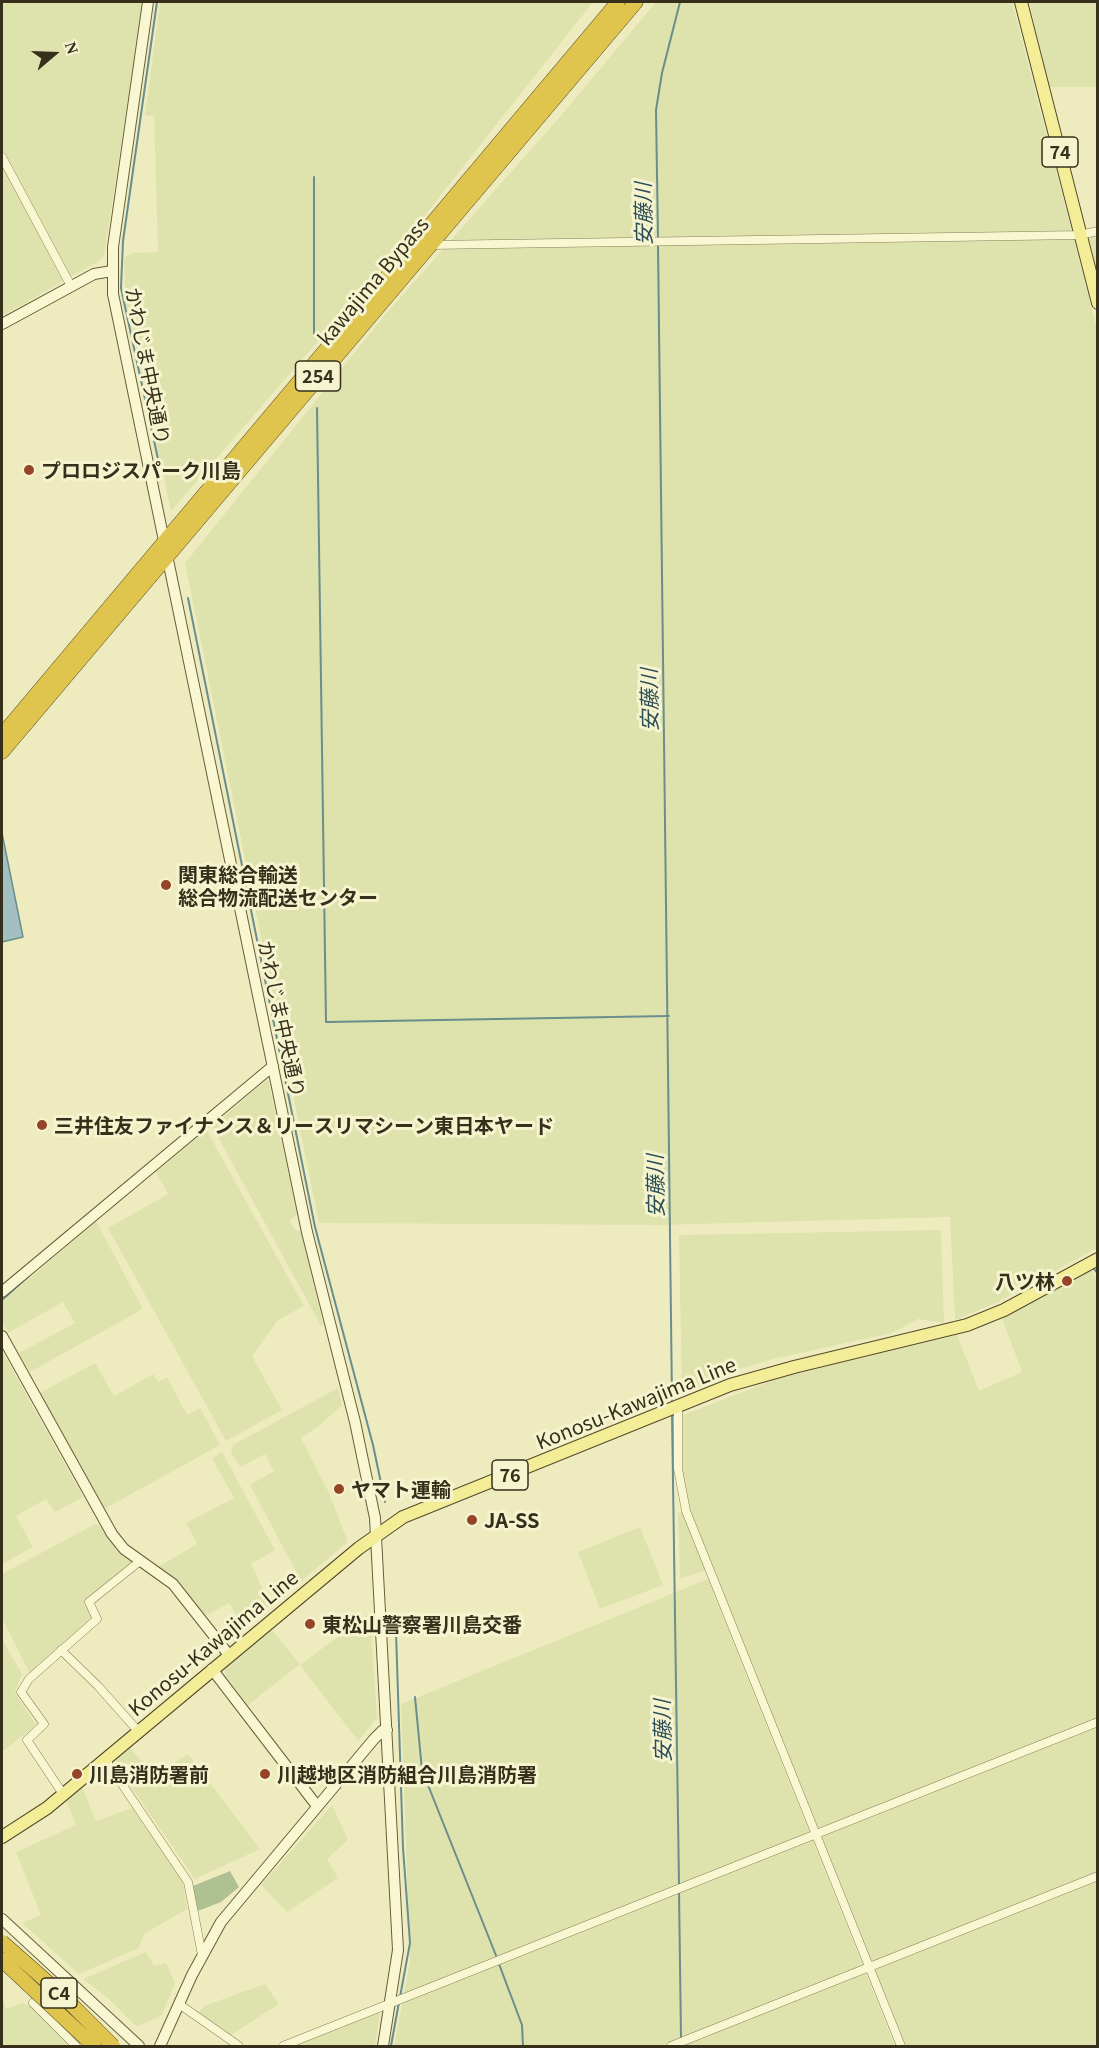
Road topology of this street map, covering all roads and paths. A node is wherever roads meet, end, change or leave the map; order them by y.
1 (148, 2) edge
2 (618, 2) edge
3 (636, 2) edge
4 (1021, 2) edge
5 (2, 156) edge
6 (1098, 231) edge
7 (1080, 236) junction
8 (430, 245) junction
9 (112, 271) junction
10 (71, 286) junction
11 (1098, 303) edge
12 (2, 324) edge
13 (165, 539) junction
14 (169, 553) junction
15 (2, 735) edge
16 (2, 752) edge
17 (273, 1066) junction
18 (1097, 1262) edge
19 (2, 1292) edge
20 (2, 1336) edge
21 (678, 1405) junction
22 (376, 1534) junction
23 (140, 1561) junction
24 (61, 1650) junction
25 (229, 1655) junction
26 (212, 1669) junction
27 (1098, 1722) edge
28 (387, 1730) junction
29 (138, 1731) junction
30 (105, 1759) junction
31 (63, 1794) junction
32 (317, 1806) junction
33 (816, 1835) junction
34 (2, 1837) edge
35 (1098, 1876) edge
36 (2, 1919) edge
37 (2, 1942) edge
38 (202, 1955) junction
39 (2, 1960) edge
40 (869, 1968) junction
41 (61, 1974) junction
42 (179, 2004) junction
43 (390, 2004) junction
44 (76, 2046) edge
45 (94, 2046) edge
46 (113, 2046) edge
47 (139, 2046) edge
48 (160, 2046) edge
49 (239, 2046) edge
50 (283, 2046) edge
51 (383, 2046) edge
52 (671, 2046) edge
53 (900, 2046) edge

1 - 9 street, かわじま中央通り
2 - 13 highway, kawajima Bypass / 254
3 - 8 highway, kawajima Bypass / 254
4 - 7 main road, 74
5 - 10 street
6 - 7 street
7 - 8 street
7 - 11 main road, 74
8 - 14 highway, kawajima Bypass / 254
9 - 10 street
9 - 13 street, かわじま中央通り
10 - 12 street
13 - 14 street, かわじま中央通り
13 - 15 highway, kawajima Bypass / 254
14 - 16 highway, kawajima Bypass / 254
14 - 17 street, かわじま中央通り
17 - 19 street
17 - 22 street, かわじま中央通り
18 - 21 main road, Konosu-Kawajima Line / 76
20 - 23 street
21 - 22 main road, Konosu-Kawajima Line / 76
21 - 33 street
22 - 25 main road, Konosu-Kawajima Line / 76
22 - 28 street, かわじま中央通り
23 - 24 street
23 - 25 street
24 - 29 street
24 - 31 street
25 - 26 main road, Konosu-Kawajima Line / 76
26 - 29 main road, Konosu-Kawajima Line / 76
26 - 32 street
27 - 33 street
28 - 32 street
28 - 43 street, かわじま中央通り
29 - 30 main road, Konosu-Kawajima Line / 76
30 - 31 main road, Konosu-Kawajima Line / 76
30 - 38 street
31 - 34 main road, Konosu-Kawajima Line / 76
32 - 38 street
33 - 40 street
33 - 43 street
35 - 40 street
36 - 41 street
37 - 46 highway, C4, bridge
38 - 42 street
39 - 45 highway, C4, bridge
40 - 52 street
40 - 53 street
41 - 44 street
41 - 47 street
42 - 48 street
42 - 49 street
43 - 50 street
43 - 51 street, かわじま中央通り

